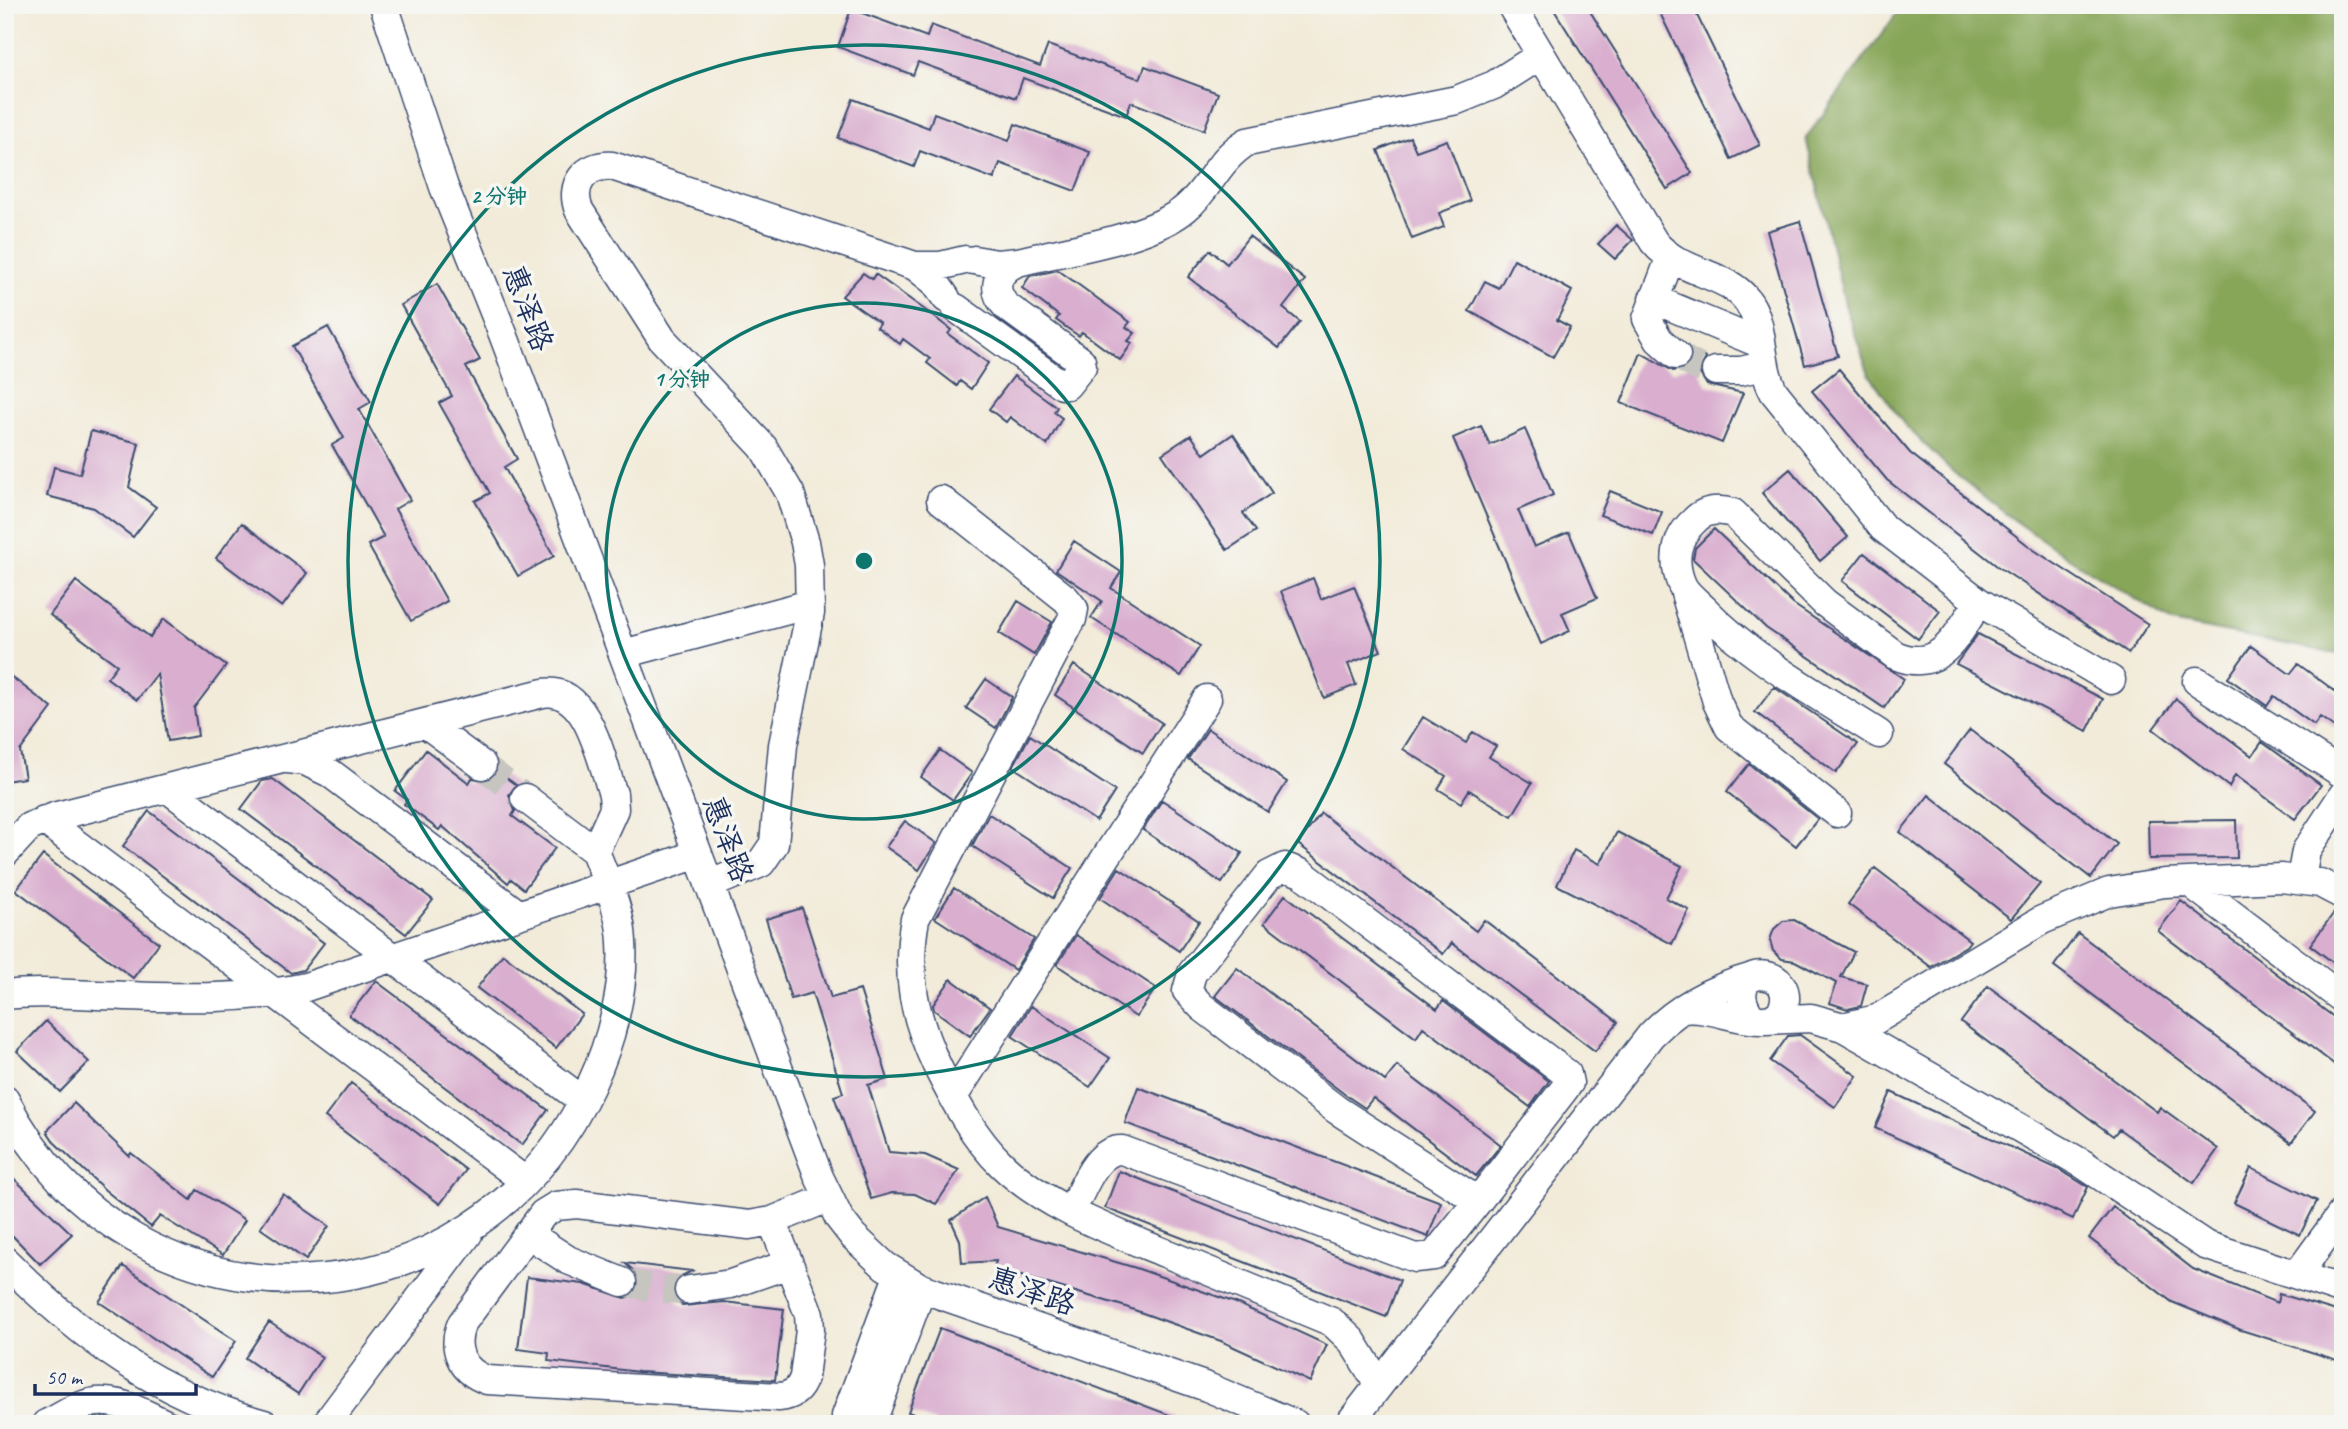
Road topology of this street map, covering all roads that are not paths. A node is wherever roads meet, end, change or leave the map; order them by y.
1 (384, 5) edge
2 (1511, 5) edge
3 (1541, 55) junction
4 (1670, 259) junction
5 (970, 260) junction
6 (1018, 262) junction
7 (915, 266) junction
8 (1653, 299) junction
9 (951, 303) junction
10 (993, 307) junction
11 (1761, 354) junction
12 (1676, 355) tunnel mouth
13 (1716, 371) tunnel mouth
14 (941, 500) dead end
15 (1683, 587) junction
16 (1979, 602) junction
17 (810, 604) junction
18 (623, 654) junction
19 (2111, 680) dead end
20 (2197, 681) dead end
21 (1206, 699) dead end
22 (425, 723) junction
23 (1879, 734) dead end
24 (332, 759) junction
25 (482, 765) tunnel mouth
26 (2343, 775) edge
27 (167, 788) junction
28 (2343, 795) edge
29 (525, 798) tunnel mouth
30 (1837, 813) dead end
31 (44, 820) junction
32 (595, 851) junction
33 (5, 853) edge
34 (698, 853) junction
35 (2301, 879) junction
36 (2189, 882) junction
37 (607, 884) junction
38 (709, 885) junction
39 (2343, 895) edge
40 (518, 914) junction
41 (393, 957) junction
42 (1766, 979) junction
43 (276, 994) junction
44 (5, 995) edge
45 (2343, 999) edge
46 (1683, 1009) junction
47 (1760, 1020) junction
48 (1835, 1025) junction
49 (953, 1097) junction
50 (5, 1100) edge
51 (583, 1101) junction
52 (525, 1181) junction
53 (828, 1198) junction
54 (1478, 1201) junction
55 (1071, 1211) junction
56 (2343, 1212) edge
57 (772, 1221) junction
58 (528, 1234) junction
59 (442, 1252) junction
60 (5, 1261) edge
61 (789, 1264) junction
62 (2297, 1275) junction
63 (622, 1282) tunnel mouth
64 (910, 1282) junction
65 (689, 1290) tunnel mouth
66 (2343, 1290) edge
67 (1379, 1385) junction
68 (858, 1423) edge
69 (46, 1424) edge
70 (166, 1424) edge
71 (264, 1424) edge
72 (326, 1424) edge
73 (1295, 1424) edge
74 (1349, 1424) edge

1 - 18 street, 惠泽路
2 - 3 street
3 - 4 street
3 - 6 street
4 - 8 street
4 - 11 street
5 - 6 street
5 - 7 street
5 - 9 street
5 - 10 street
6 - 10 street
7 - 9 street
7 - 17 street
8 - 11 street
8 - 12 street
9 - 10 street
11 - 13 street
11 - 16 street
14 - 49 street
15 - 16 street
15 - 23 street
15 - 30 street
16 - 19 street
17 - 18 street
17 - 38 street
18 - 34 street, 惠泽路
20 - 26 street
21 - 49 street
22 - 24 street
22 - 25 street
22 - 32 street
24 - 27 street
24 - 40 street
27 - 31 street
27 - 41 street
28 - 35 street
29 - 32 street
31 - 33 street
31 - 43 street
32 - 37 street
34 - 37 street
34 - 38 street, 惠泽路
35 - 36 street
35 - 39 street
36 - 45 street
36 - 48 street
37 - 40 street
37 - 51 street
38 - 53 street, 惠泽路
40 - 41 street
41 - 43 street
41 - 51 street
42 - 46 street
42 - 47 street
42 - 48 street
43 - 44 street
43 - 52 street
46 - 47 street
46 - 67 street
47 - 48 street
48 - 62 street
49 - 55 street
50 - 59 street
51 - 52 street
52 - 59 street
53 - 57 street
53 - 64 street, 惠泽路
54 - 54 street
54 - 55 street
55 - 67 street
56 - 62 street
57 - 58 street
57 - 61 street
58 - 61 street
58 - 63 street
59 - 72 street
60 - 71 street
61 - 65 street
62 - 66 street
64 - 68 street
64 - 73 street, 惠泽路
67 - 74 street
69 - 70 street

